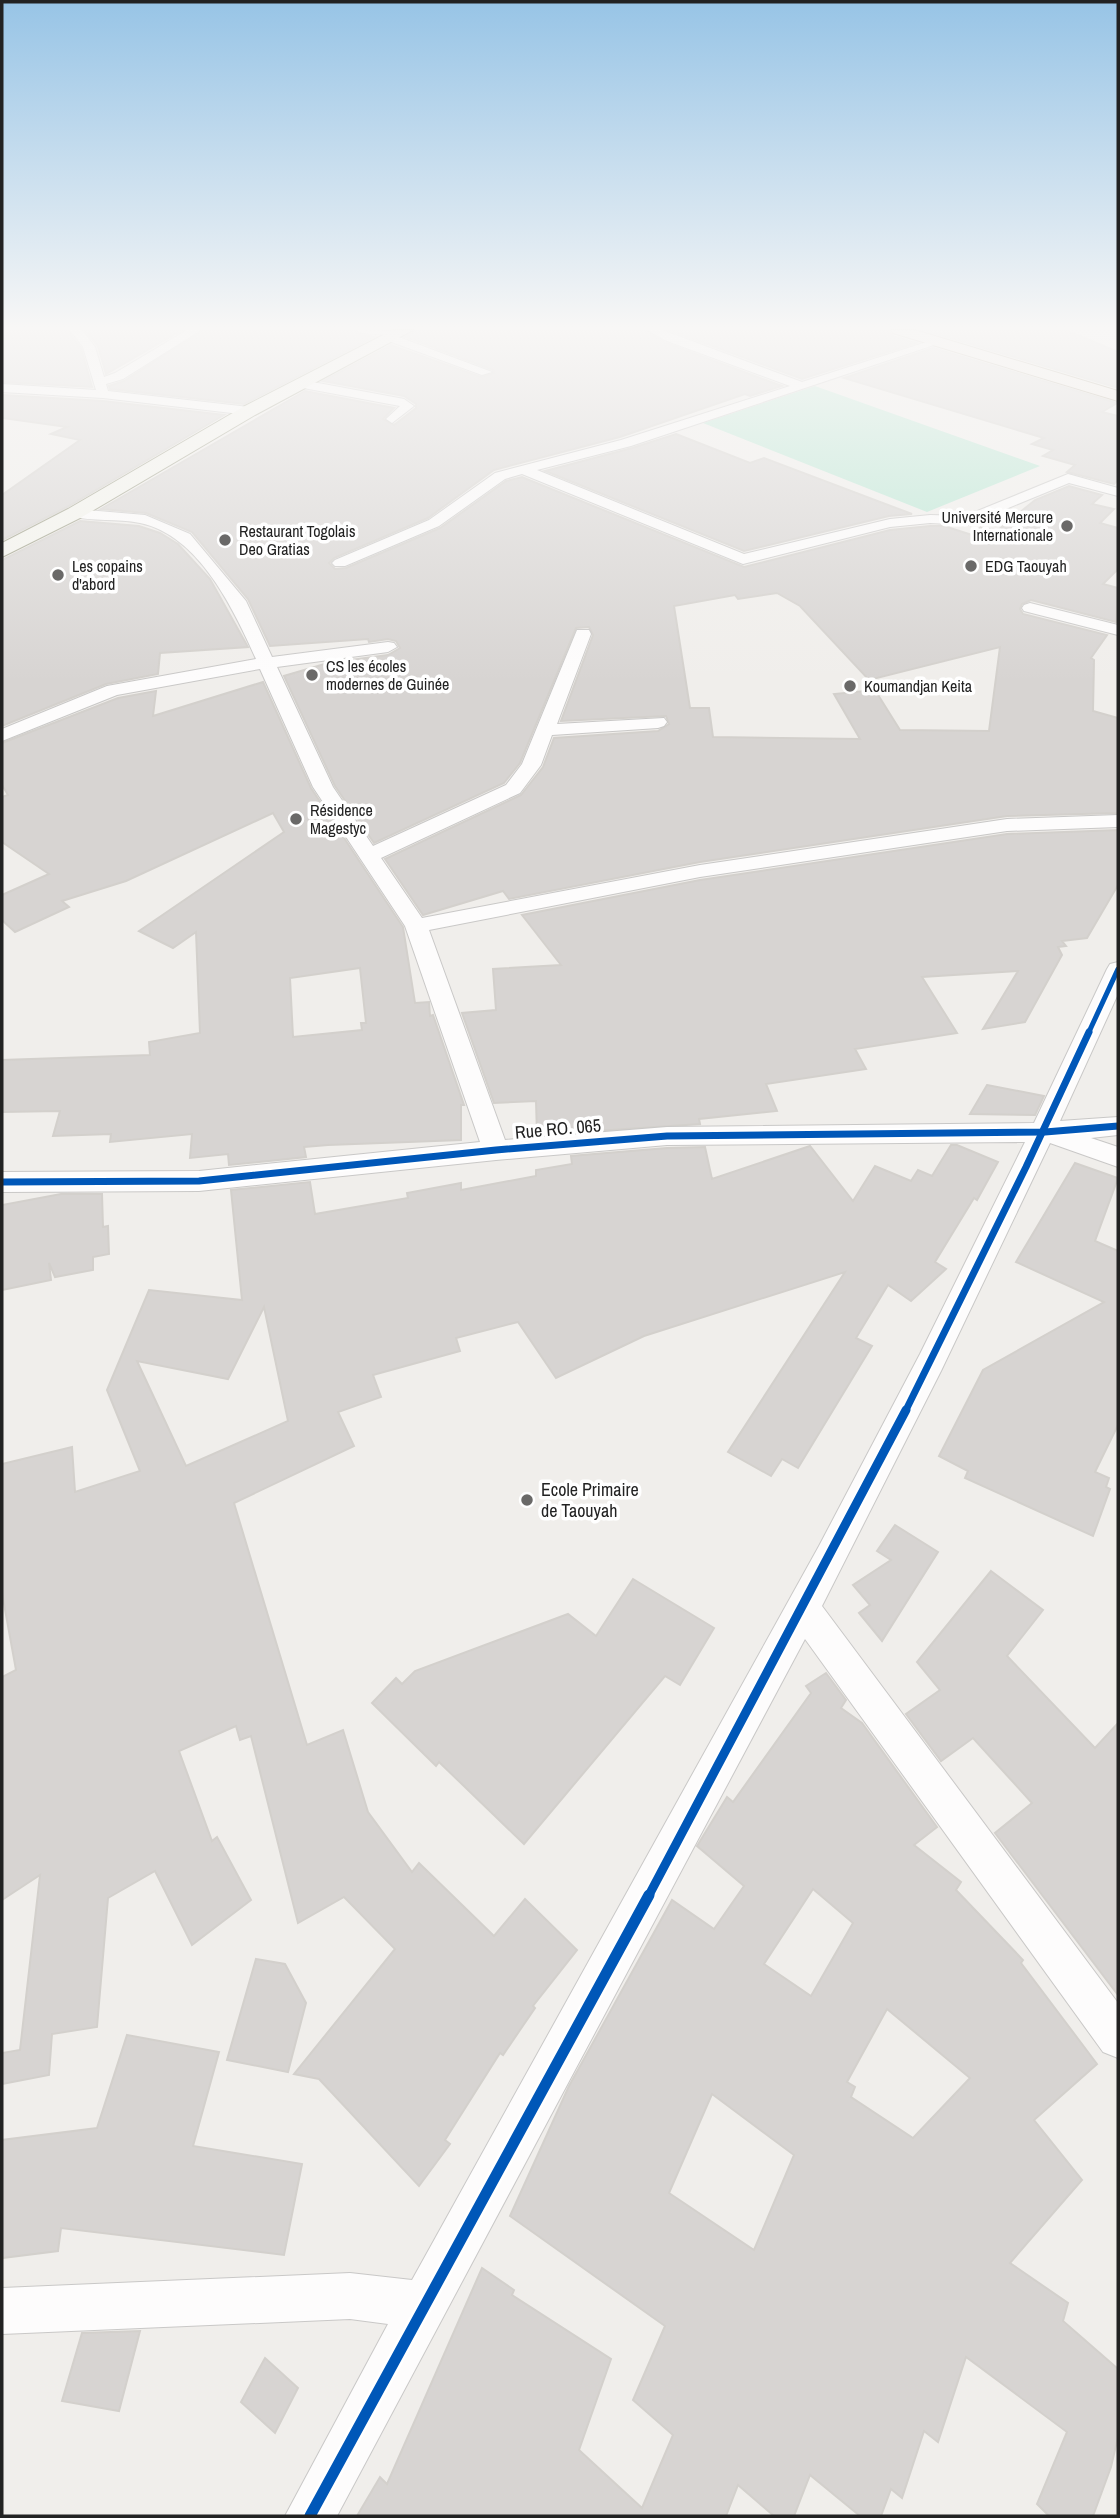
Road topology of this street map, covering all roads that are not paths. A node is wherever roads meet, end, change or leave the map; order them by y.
1 (187, 448) edge
2 (609, 448) edge
3 (523, 470) junction
4 (1118, 492) edge
5 (75, 513) junction
6 (2, 551) edge
7 (340, 563) dead end
8 (1030, 608) dead end
9 (1118, 630) edge
10 (583, 634) dead end
11 (388, 647) dead end
12 (265, 663) junction
13 (658, 722) dead end
14 (545, 730) junction
15 (2, 736) edge
16 (1118, 821) edge
17 (368, 856) junction
18 (415, 926) junction
19 (1118, 969) edge
20 (1118, 1126) edge
21 (1045, 1132) junction
22 (496, 1150) junction
23 (1118, 1157) edge
24 (2, 1182) edge
25 (804, 1609) junction
26 (1118, 2037) edge
27 (423, 2305) junction
28 (2, 2311) edge
29 (310, 2516) edge

1 - 5 street
2 - 3 street
3 - 4 street
3 - 7 street
5 - 6 street
5 - 12 street
8 - 9 street
10 - 14 street
11 - 12 street
12 - 15 street
12 - 17 street
13 - 14 street
14 - 17 street
16 - 18 street
17 - 18 street
18 - 22 street
19 - 21 street
20 - 21 street, Rue RO. 065
21 - 22 street, Rue RO. 065
21 - 23 street
21 - 25 street
22 - 24 street, Rue RO. 065
25 - 26 street
25 - 27 street
27 - 28 street
27 - 29 street

